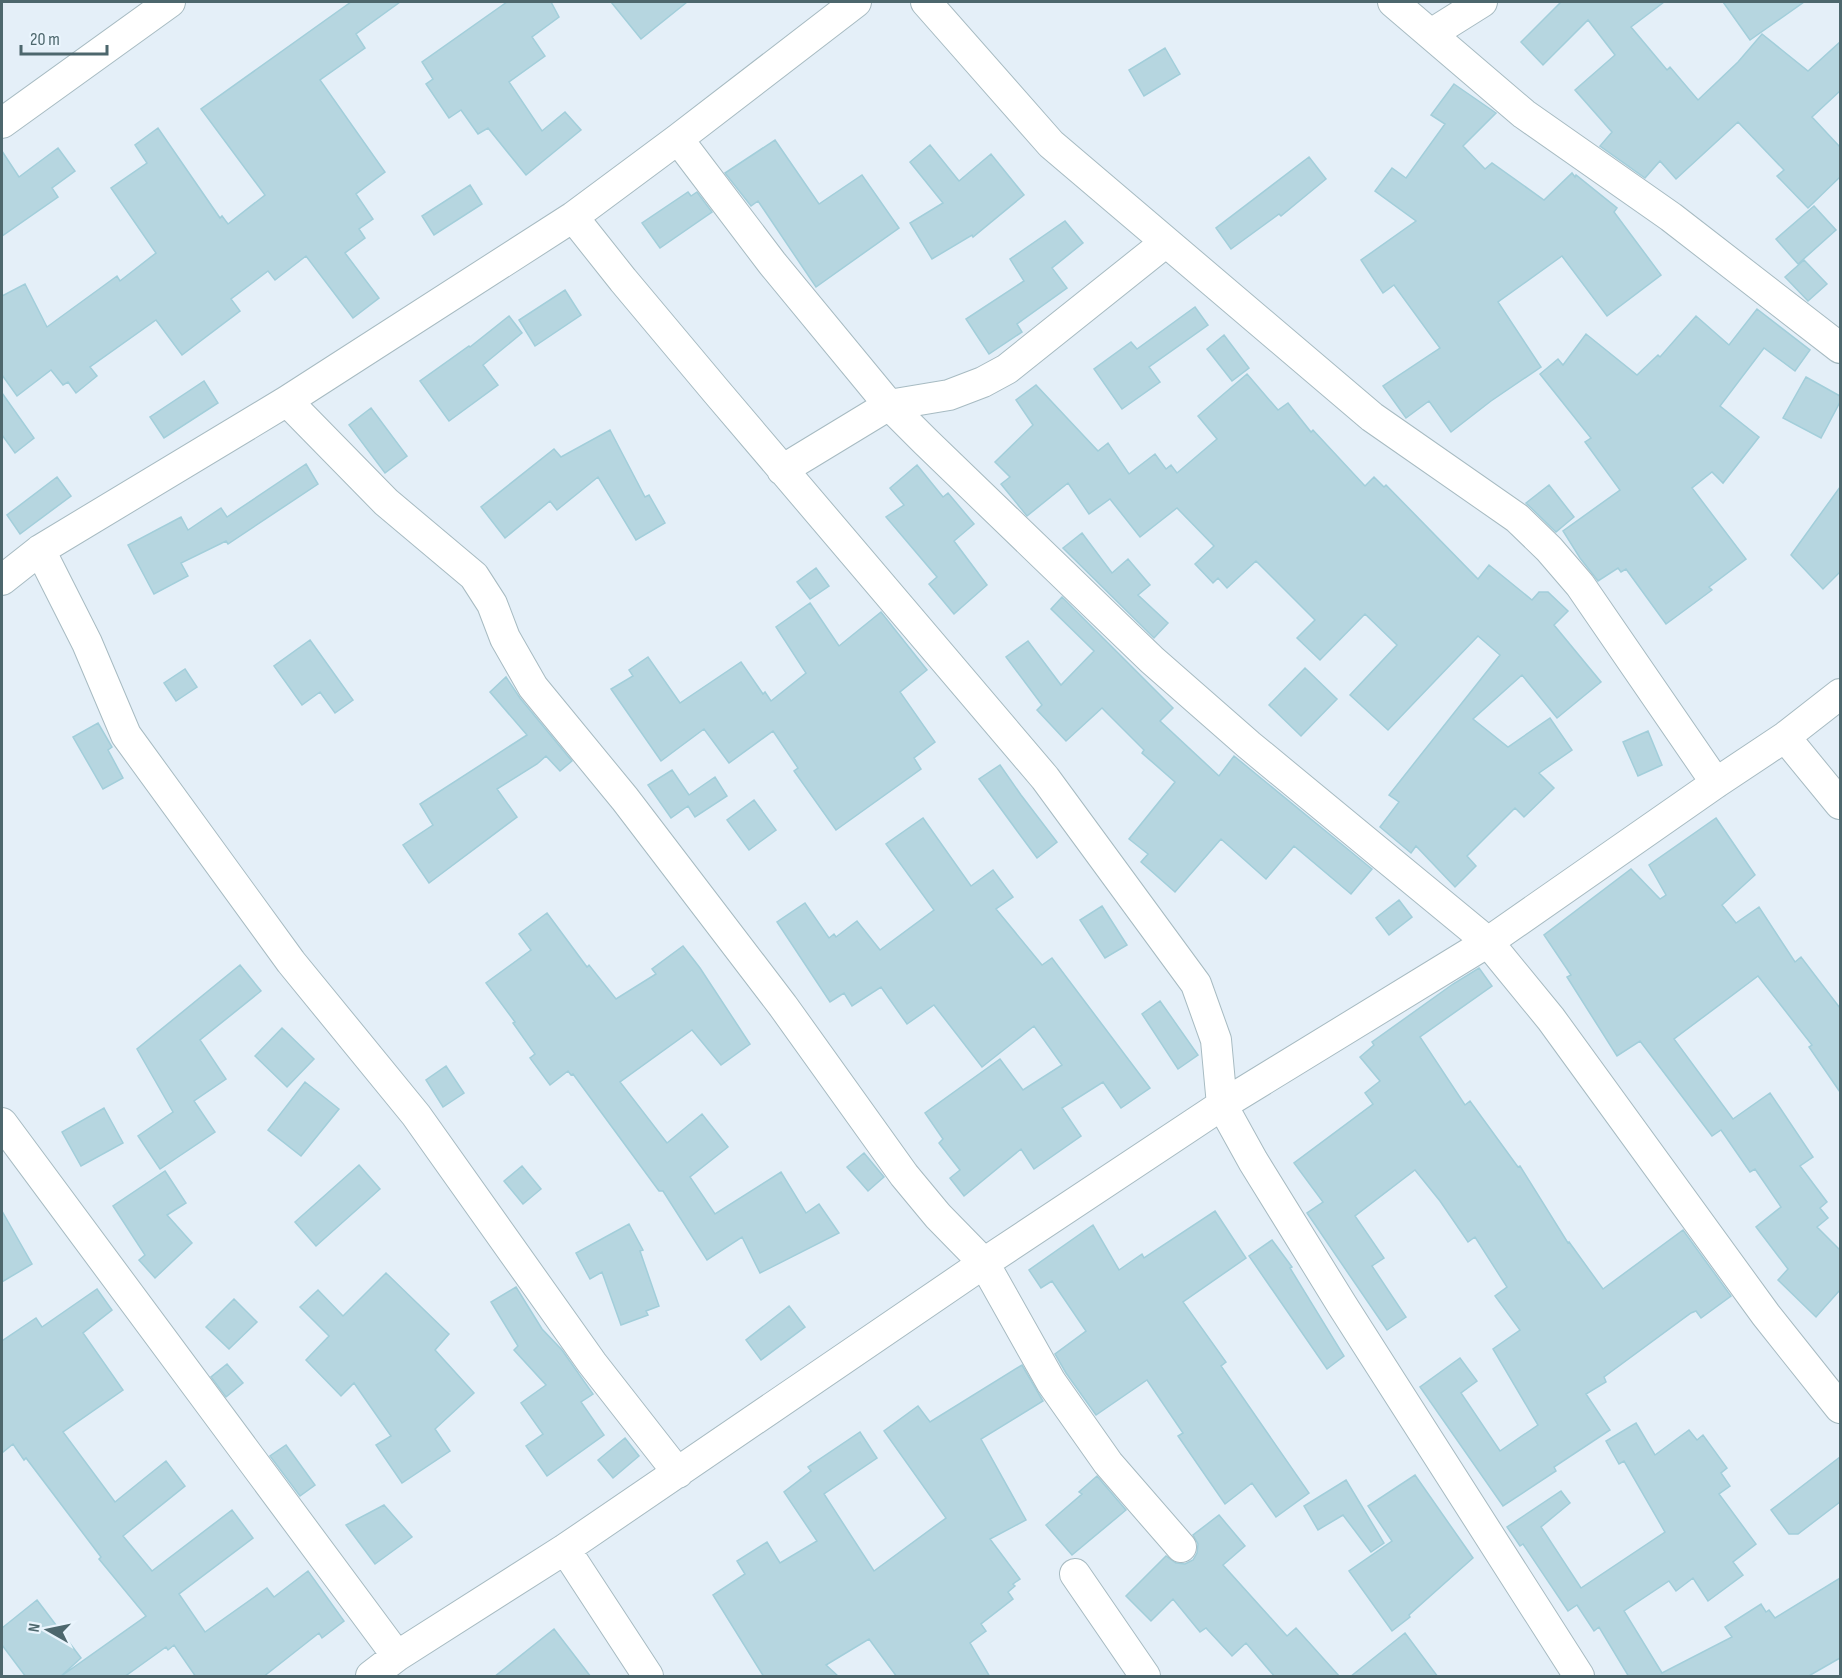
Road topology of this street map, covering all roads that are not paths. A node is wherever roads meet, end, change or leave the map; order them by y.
1 (170, 2) edge
2 (856, 2) edge
3 (926, 2) edge
4 (1393, 2) edge
5 (1482, 2) edge
6 (1431, 34) junction
7 (2, 123) edge
8 (678, 139) junction
9 (573, 217) junction
10 (1166, 242) junction
11 (1840, 348) edge
12 (286, 400) junction
13 (889, 405) junction
14 (782, 470) junction
15 (40, 550) junction
16 (2, 580) edge
17 (1840, 694) edge
18 (1785, 737) junction
19 (1716, 783) junction
20 (1840, 804) edge
21 (1488, 942) junction
22 (1222, 1105) junction
23 (2, 1123) edge
24 (984, 1263) junction
25 (1840, 1408) edge
26 (678, 1473) junction
27 (1181, 1548) dead end
28 (565, 1549) junction
29 (1075, 1574) dead end
30 (397, 1656) junction
31 (371, 1677) edge
32 (648, 1677) edge
33 (1144, 1677) edge
34 (1579, 1677) edge

1 - 7 street
2 - 8 street
3 - 10 street
4 - 6 street
5 - 6 street
6 - 11 street
8 - 9 street
8 - 13 street
9 - 12 street
9 - 14 street
10 - 13 street
10 - 19 street
12 - 15 street
12 - 24 street
13 - 14 street
13 - 21 street
14 - 22 street
15 - 16 street
15 - 26 street
17 - 18 street
18 - 19 street
18 - 20 street
19 - 21 street
21 - 22 street
21 - 25 street
22 - 24 street
22 - 34 street
23 - 30 street
24 - 26 street
24 - 27 street
26 - 28 street
28 - 30 street
28 - 32 street
29 - 33 street
30 - 31 street

